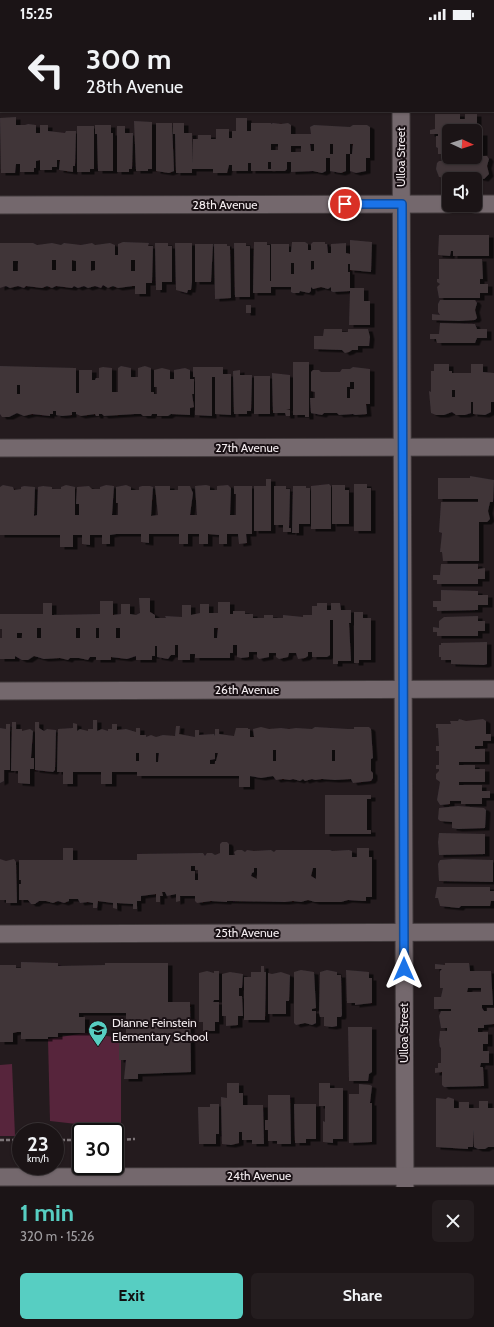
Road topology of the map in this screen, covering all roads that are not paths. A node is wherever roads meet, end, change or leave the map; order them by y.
1 (401, 112) edge
2 (402, 204) junction
3 (442, 204) edge
4 (482, 204) edge
5 (494, 204) edge
6 (0, 205) edge
7 (402, 447) junction
8 (494, 447) edge
9 (0, 448) edge
10 (403, 689) junction
11 (494, 689) edge
12 (0, 691) edge
13 (404, 932) junction
14 (494, 932) edge
15 (0, 934) edge
16 (494, 1176) edge
17 (0, 1177) edge
18 (405, 1182) edge

1 - 2 street, Ulloa Street
2 - 3 street, 28th Avenue
2 - 6 street, 28th Avenue
2 - 7 street, Ulloa Street
4 - 5 street
7 - 8 street, 27th Avenue
7 - 9 street, 27th Avenue
7 - 10 street, Ulloa Street
10 - 11 street, 26th Avenue
10 - 12 street, 26th Avenue
10 - 13 street, Ulloa Street
13 - 14 street, 25th Avenue
13 - 15 street, 25th Avenue
13 - 18 street, Ulloa Street
16 - 18 street, 24th Avenue
17 - 18 street, 24th Avenue

